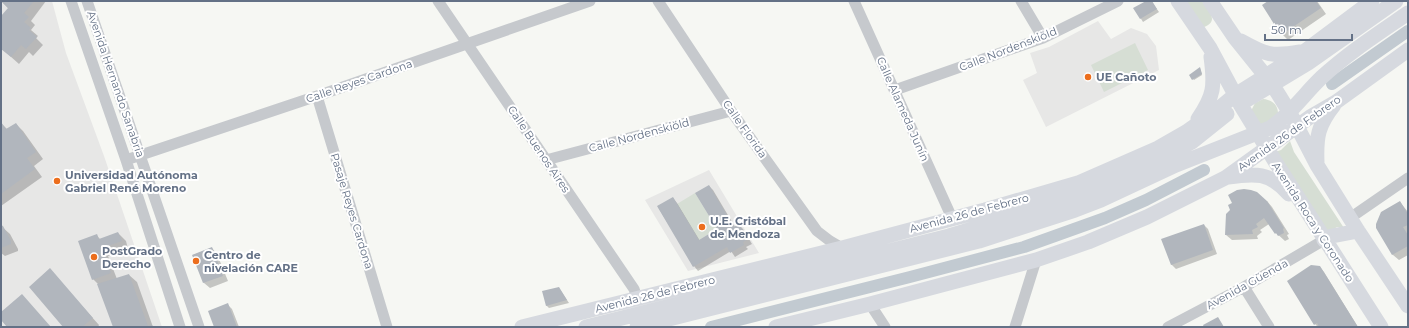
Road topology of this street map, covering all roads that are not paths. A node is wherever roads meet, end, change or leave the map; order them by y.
1 (71, 1) edge
2 (87, 1) edge
3 (438, 1) edge
4 (590, 1) edge
5 (658, 1) edge
6 (854, 1) edge
7 (1021, 1) edge
8 (1118, 1) edge
9 (1178, 1) edge
10 (1210, 1) edge
11 (1372, 1) edge
12 (1396, 1) edge
13 (1408, 13) edge
14 (1043, 38) junction
15 (1235, 38) junction
16 (467, 43) junction
17 (1210, 48) junction
18 (1408, 50) edge
19 (1305, 51) junction
20 (1269, 79) junction
21 (895, 90) junction
22 (317, 96) junction
23 (1238, 99) junction
24 (1336, 102) junction
25 (731, 111) junction
26 (1293, 120) junction
27 (1186, 132) junction
28 (1258, 134) junction
29 (1267, 148) junction
30 (141, 155) junction
31 (126, 160) junction
32 (546, 160) junction
33 (1317, 165) junction
34 (1225, 178) junction
35 (1408, 178) edge
36 (1306, 210) junction
37 (952, 218) junction
38 (1354, 225) junction
39 (1324, 240) junction
40 (842, 248) junction
41 (1036, 260) junction
42 (1019, 264) junction
43 (1029, 282) junction
44 (1244, 287) junction
45 (637, 298) junction
46 (870, 304) junction
47 (1408, 306) edge
48 (180, 327) edge
49 (199, 327) edge
50 (387, 327) edge
51 (522, 327) edge
52 (586, 327) edge
53 (637, 327) edge
54 (776, 327) edge
55 (885, 327) edge
56 (1015, 327) edge
57 (1171, 327) edge
58 (1270, 327) edge
59 (1381, 327) edge

1 - 31 street, Avenida Hernando Sanabria
2 - 30 street, Avenida Hernando Sanabria
3 - 16 street, Calle Buenos Aires
4 - 16 street, Calle Reyes Cardona
5 - 25 street, Calle Florida
6 - 21 street, Calle Alameda Junín
7 - 14 street
8 - 14 street, Calle Nordenskiöld
9 - 17 main road, Avenida Roca y Coronado
10 - 15 main road
11 - 19 main road, Avenida 26 de Febrero
12 - 20 main road, Avenida 26 de Febrero
13 - 26 main road, Avenida 26 de Febrero
14 - 21 street, Calle Nordenskiöld
15 - 19 main road
15 - 20 main road
16 - 22 street, Calle Reyes Cardona
16 - 32 street, Calle Buenos Aires
17 - 23 main road, Avenida Roca y Coronado
17 - 27 main road
18 - 24 main road, Avenida 26 de Febrero
19 - 20 main road, Avenida 26 de Febrero
20 - 23 main road, Avenida 26 de Febrero
20 - 26 main road
21 - 37 street, Calle Alameda Junín
22 - 30 street, Calle Reyes Cardona
22 - 50 street, Pasaje Reyes Cardona
23 - 27 main road, Avenida 26 de Febrero
23 - 28 main road, Avenida Roca y Coronado
23 - 52 main road, Avenida 26 de Febrero
24 - 26 main road, Avenida 26 de Febrero
24 - 33 main road
25 - 32 street, Calle Nordenskiöld
25 - 40 street, Calle Florida
26 - 28 main road, Avenida 26 de Febrero
26 - 29 main road, Avenida 26 de Febrero
26 - 33 main road
27 - 37 main road, Avenida 26 de Febrero
28 - 29 main road, Avenida Roca y Coronado
28 - 53 main road, Avenida 26 de Febrero
29 - 34 main road, Avenida 26 de Febrero
29 - 36 main road, Avenida Roca y Coronado
30 - 31 street, Calle Reyes Cardona
30 - 49 street, Avenida Hernando Sanabria
31 - 48 street, Avenida Hernando Sanabria
32 - 45 street, Calle Buenos Aires
33 - 38 main road
34 - 36 main road
34 - 41 main road, Avenida 26 de Febrero
35 - 38 street
36 - 39 main road, Avenida Roca y Coronado
37 - 40 main road, Avenida 26 de Febrero
38 - 39 main road
38 - 47 main road
39 - 44 street, Avenida Güenda
39 - 59 main road, Avenida Roca y Coronado
40 - 45 main road, Avenida 26 de Febrero
41 - 42 main road, Avenida 26 de Febrero
41 - 43 street
42 - 43 street
42 - 46 main road, Avenida 26 de Febrero
43 - 56 street
44 - 57 street, Avenida Güenda
44 - 58 street
45 - 51 main road, Avenida 26 de Febrero
46 - 54 main road, Avenida 26 de Febrero
46 - 55 street

